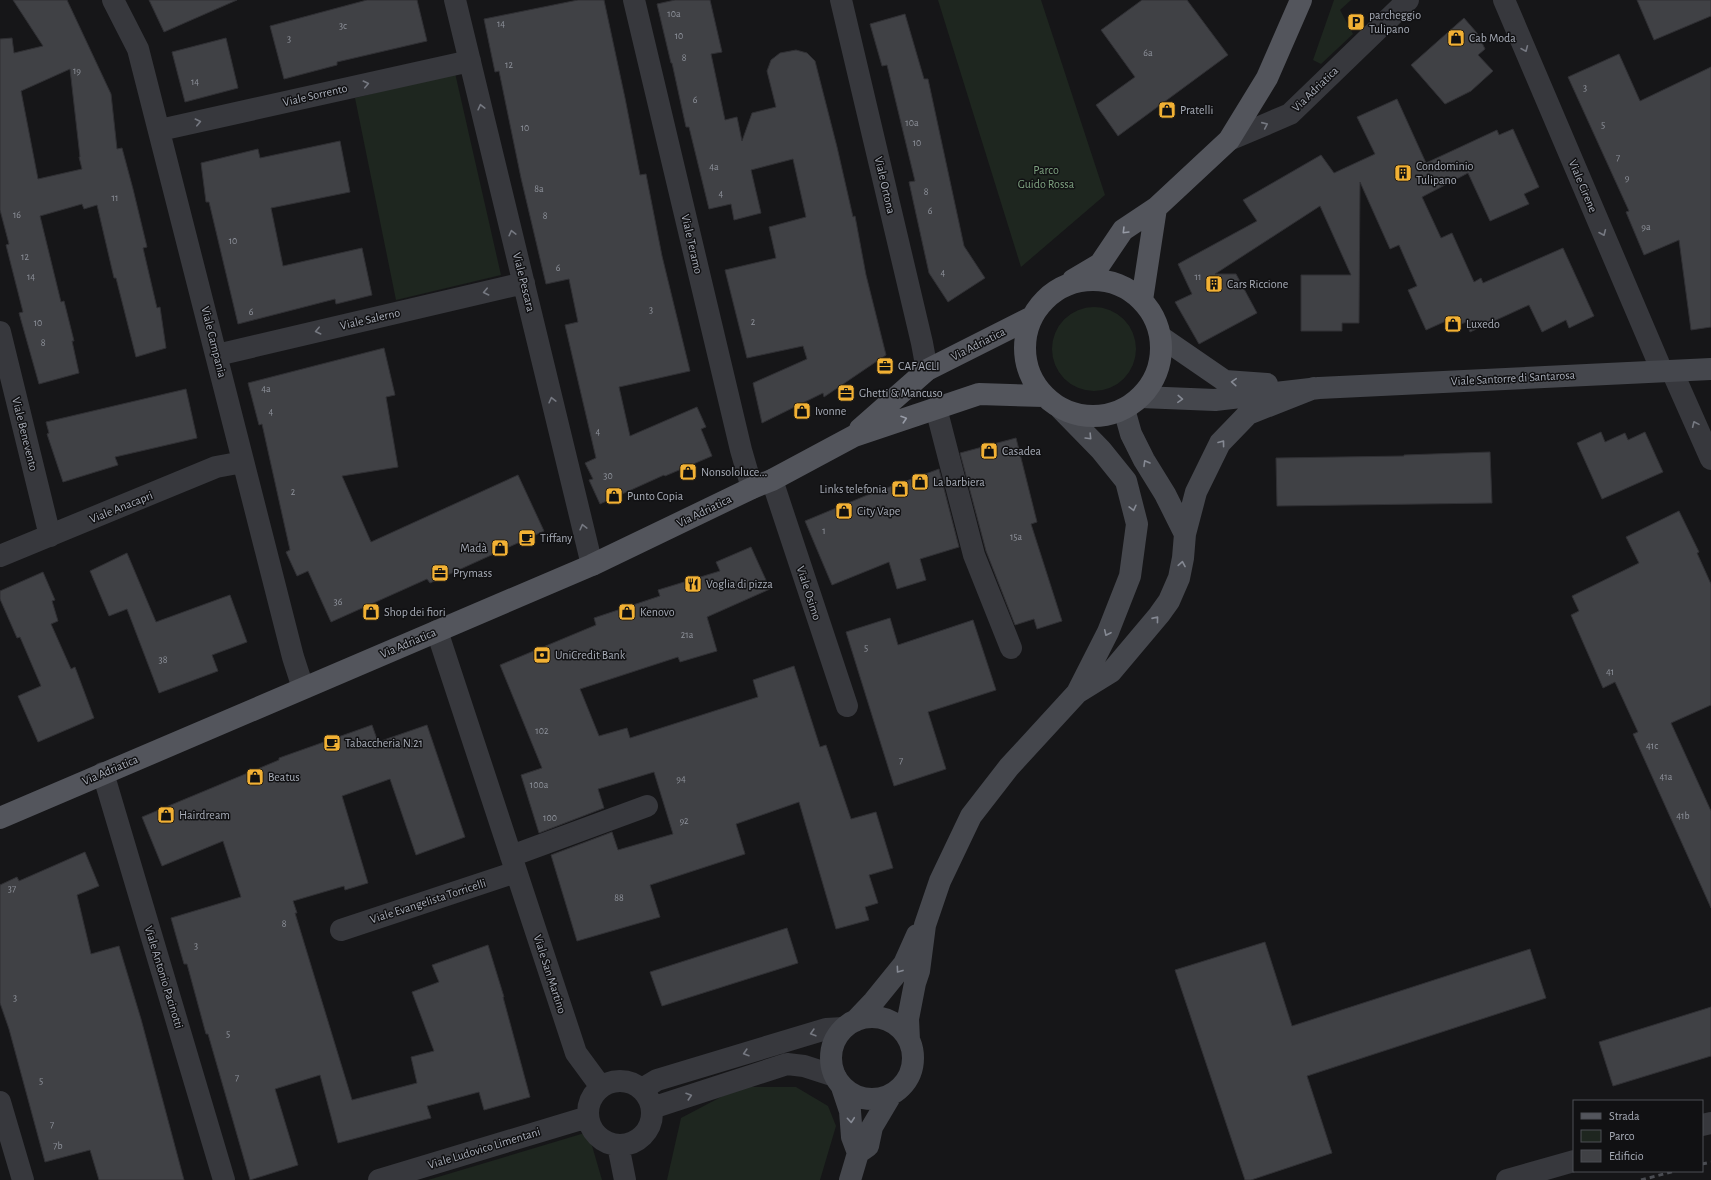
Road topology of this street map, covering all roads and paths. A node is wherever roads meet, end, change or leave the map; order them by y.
1 (113, 0) edge
2 (455, 0) edge
3 (634, 0) edge
4 (842, 0) edge
5 (1300, 0) edge
6 (1408, 0) edge
7 (1504, 0) edge
8 (470, 60) junction
9 (160, 130) junction
10 (1229, 140) junction
11 (1156, 208) junction
12 (524, 283) junction
13 (1062, 287) junction
14 (1142, 300) junction
15 (1032, 317) junction
16 (0, 332) edge
17 (1161, 337) junction
18 (217, 355) junction
19 (1711, 369) edge
20 (927, 370) junction
21 (1666, 371) junction
22 (1314, 388) junction
23 (1044, 396) junction
24 (1132, 403) junction
25 (936, 408) junction
26 (1062, 409) junction
27 (854, 436) junction
28 (1711, 459) edge
29 (243, 462) junction
30 (762, 484) junction
31 (1185, 534) junction
32 (50, 536) junction
33 (0, 556) edge
34 (592, 564) junction
35 (437, 631) junction
36 (1011, 648) dead end
37 (303, 688) junction
38 (1077, 693) junction
39 (847, 706) dead end
40 (103, 773) junction
41 (647, 806) dead end
42 (0, 818) edge
43 (514, 864) junction
44 (925, 924) junction
45 (340, 930) dead end
46 (850, 1025) junction
47 (909, 1040) junction
48 (838, 1082) junction
49 (601, 1087) junction
50 (642, 1089) junction
51 (891, 1095) junction
52 (0, 1102) edge
53 (652, 1108) junction
54 (588, 1117) junction
55 (618, 1145) junction
56 (858, 1154) junction
57 (1573, 1161) edge
58 (23, 1180) edge
59 (224, 1180) edge
60 (379, 1180) edge
61 (625, 1180) edge
62 (850, 1180) edge
63 (1507, 1180) edge

1 - 9 street, Viale Campania
2 - 8 street, Viale Pescara
3 - 30 street, Viale Teramo
4 - 20 street, Viale Ortona
5 - 10 main road
10 -> 6 street, Via Adriatica
7 -> 21 street, Viale Cirene
9 -> 8 street, Viale Sorrento
12 -> 8 street, Viale Pescara
9 - 18 street, Viale Campania
10 - 11 main road, Via Adriatica
11 -> 13 main road, Via Adriatica
11 - 14 main road
12 -> 18 street, Viale Salerno
34 -> 12 street, Viale Pescara
13 - 14 main road
13 - 15 main road
14 - 17 main road
15 - 20 main road, Via Adriatica
15 - 23 main road
16 - 32 street, Viale Benevento
22 -> 17 street, Viale Santorre di Santarosa
17 - 24 main road
18 - 29 street, Viale Campania
19 - 21 street, Viale Santorre di Santarosa
20 - 27 main road, Via Adriatica
21 - 22 street, Viale Santorre di Santarosa
28 -> 21 street, Viale Cirene
24 -> 22 street, Viale Santorre di Santarosa
31 -> 22 street
23 - 25 main road, Via Adriatica
23 - 26 main road
24 - 26 main road
31 -> 24 street
27 -> 25 main road, Via Adriatica
25 - 36 street
26 -> 38 street
27 - 30 main road, Via Adriatica
29 - 32 street, Viale Anacapri
29 - 37 street, Viale Campania
30 - 34 main road, Via Adriatica
30 - 39 street, Viale Osimo
38 -> 31 street
32 - 33 street, Viale Anacapri
34 - 35 main road, Via Adriatica
35 - 37 main road, Via Adriatica
35 - 43 street, Viale San Martino
37 - 40 main road, Via Adriatica
38 - 44 street
40 - 42 main road, Via Adriatica
40 - 59 street, Viale Antonio Pacinotti
41 - 43 street
43 - 45 street, Viale Evangelista Torricelli
43 - 49 street, Viale San Martino
44 -> 46 street
44 - 47 street
46 - 47 street
46 - 48 street
46 -> 50 street
47 - 51 street
48 - 51 street
53 -> 48 street
48 -> 56 street
49 - 50 street
49 - 54 street
50 - 53 street
51 - 56 street
52 - 58 street
53 - 55 street
54 - 55 street
54 - 60 street, Viale Ludovico Limentani
55 - 61 street
56 - 62 street
57 - 63 street

